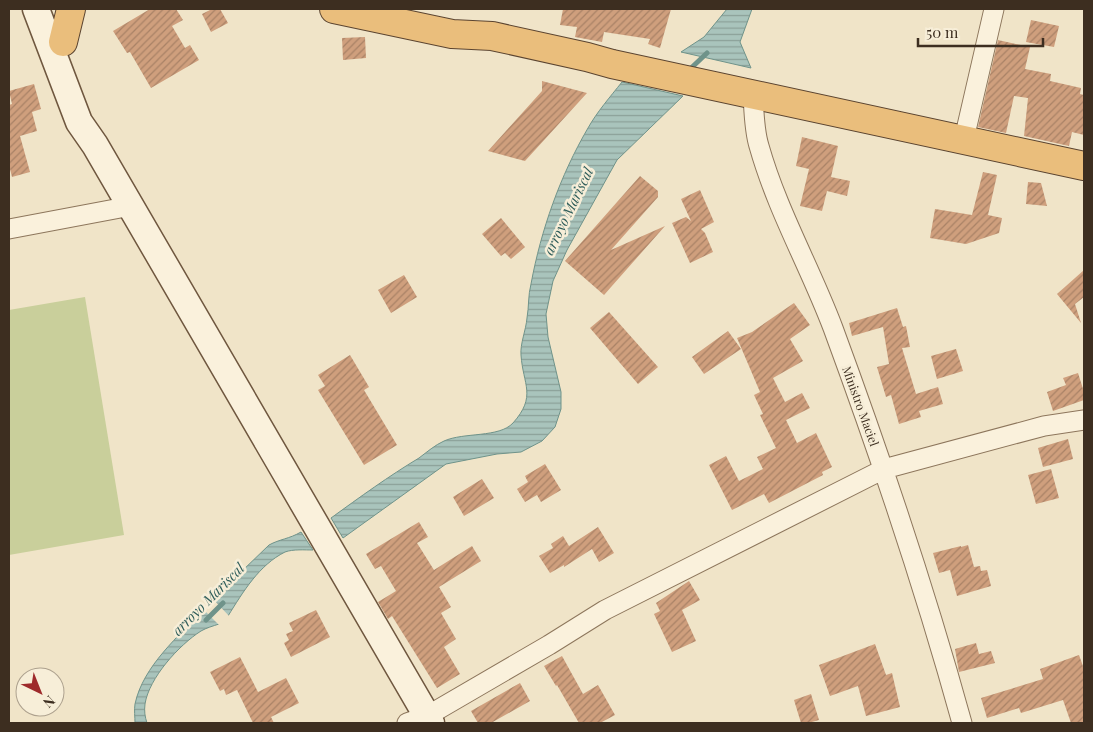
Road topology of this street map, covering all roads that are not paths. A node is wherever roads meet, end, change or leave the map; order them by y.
1 (36, 9) edge
2 (52, 9) edge
3 (71, 9) edge
4 (334, 9) edge
5 (413, 9) edge
6 (994, 9) edge
7 (492, 36) junction
8 (63, 42) junction
9 (747, 93) junction
10 (964, 139) junction
11 (95, 145) junction
12 (1084, 166) edge
13 (130, 206) junction
14 (9, 229) edge
15 (1084, 420) edge
16 (884, 468) junction
17 (422, 721) edge
18 (962, 723) edge

1 - 11 main road
2 - 8 main road
3 - 8 highway
4 - 7 highway
5 - 7 highway
6 - 10 street
7 - 9 highway
8 - 11 main road
9 - 10 highway
9 - 16 street, Ministro Maciel
10 - 12 highway
11 - 13 main road
13 - 14 street
13 - 17 main road
15 - 16 street
16 - 17 street
16 - 18 street, Ministro Maciel

